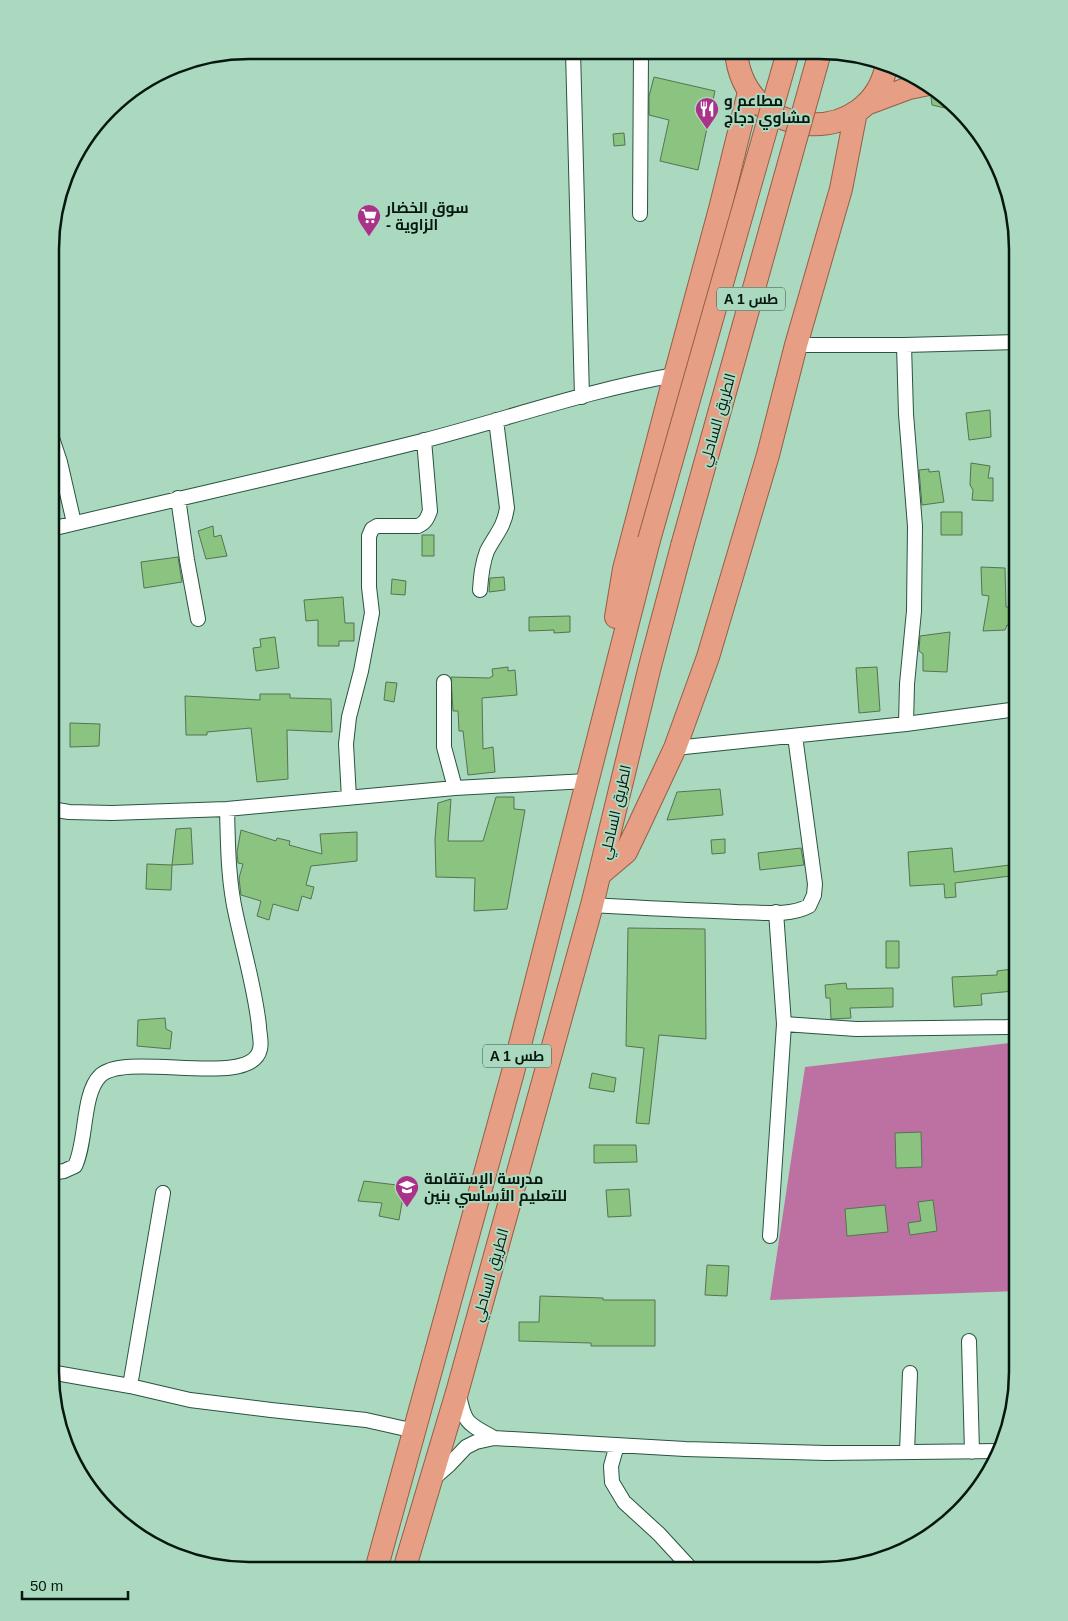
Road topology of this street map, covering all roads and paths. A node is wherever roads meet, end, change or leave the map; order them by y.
1 (574, 59) edge
2 (641, 59) edge
3 (737, 59) edge
4 (786, 59) edge
5 (818, 59) edge
6 (886, 71) edge
7 (918, 86) edge
8 (749, 92) junction
9 (861, 108) junction
10 (640, 214) dead end
11 (1009, 342) edge
12 (796, 344) junction
13 (904, 345) junction
14 (675, 375) junction
15 (582, 396) junction
16 (496, 420) junction
17 (424, 440) junction
18 (59, 459) edge
19 (178, 498) junction
20 (74, 523) junction
21 (59, 527) edge
22 (480, 590) dead end
23 (198, 619) dead end
24 (444, 682) dead end
25 (612, 686) junction
26 (1009, 710) edge
27 (906, 724) junction
28 (795, 736) junction
29 (675, 748) junction
30 (587, 781) junction
31 (455, 788) junction
32 (349, 798) junction
33 (227, 809) junction
34 (59, 810) edge
35 (600, 874) junction
36 (592, 905) junction
37 (776, 912) junction
38 (784, 1024) junction
39 (1009, 1027) edge
40 (59, 1172) edge
41 (163, 1193) dead end
42 (770, 1236) dead end
43 (969, 1341) dead end
44 (910, 1373) dead end
45 (59, 1374) edge
46 (130, 1386) junction
47 (458, 1389) junction
48 (415, 1431) junction
49 (494, 1438) junction
50 (617, 1445) junction
51 (992, 1451) edge
52 (907, 1452) junction
53 (972, 1452) junction
54 (430, 1481) junction
55 (378, 1562) edge
56 (406, 1562) edge
57 (685, 1562) edge

1 - 15 street
2 - 10 street
3 - 8 highway
4 - 25 highway, الطريق الساحلي / A 1 طس, bridge
5 - 35 highway, الطريق الساحلي / A 1 طس, bridge
6 - 9 highway
7 - 9 highway
8 - 9 highway
8 - 14 highway
9 - 12 highway
11 - 13 street
12 - 13 street
12 - 29 highway
13 - 27 street
14 - 15 street
14 - 25 highway
15 - 16 street
16 - 17 street
16 - 22 street
17 - 19 street
17 - 32 street
18 - 20 street
19 - 20 street
19 - 23 street
20 - 21 street
24 - 31 street
25 - 30 highway, الطريق الساحلي / A 1 طس
26 - 27 street
27 - 28 street
28 - 29 street
28 - 37 street
29 - 35 highway
30 - 31 street
30 - 48 highway, الطريق الساحلي / A 1 طس
31 - 32 street
32 - 33 street
33 - 34 street
33 - 40 street
35 - 36 highway, الطريق الساحلي
36 - 37 street
36 - 47 highway, الطريق الساحلي
37 - 38 street
38 - 39 street
38 - 42 street
41 - 46 street
43 - 53 street
44 - 52 street
45 - 46 street
46 - 48 street
47 - 49 street
47 - 54 highway, الطريق الساحلي
48 - 55 highway, الطريق الساحلي / A 1 طس
49 - 50 street
49 - 54 street
50 - 52 street
50 - 57 street
51 - 53 street
52 - 53 street
54 - 56 highway, الطريق الساحلي

